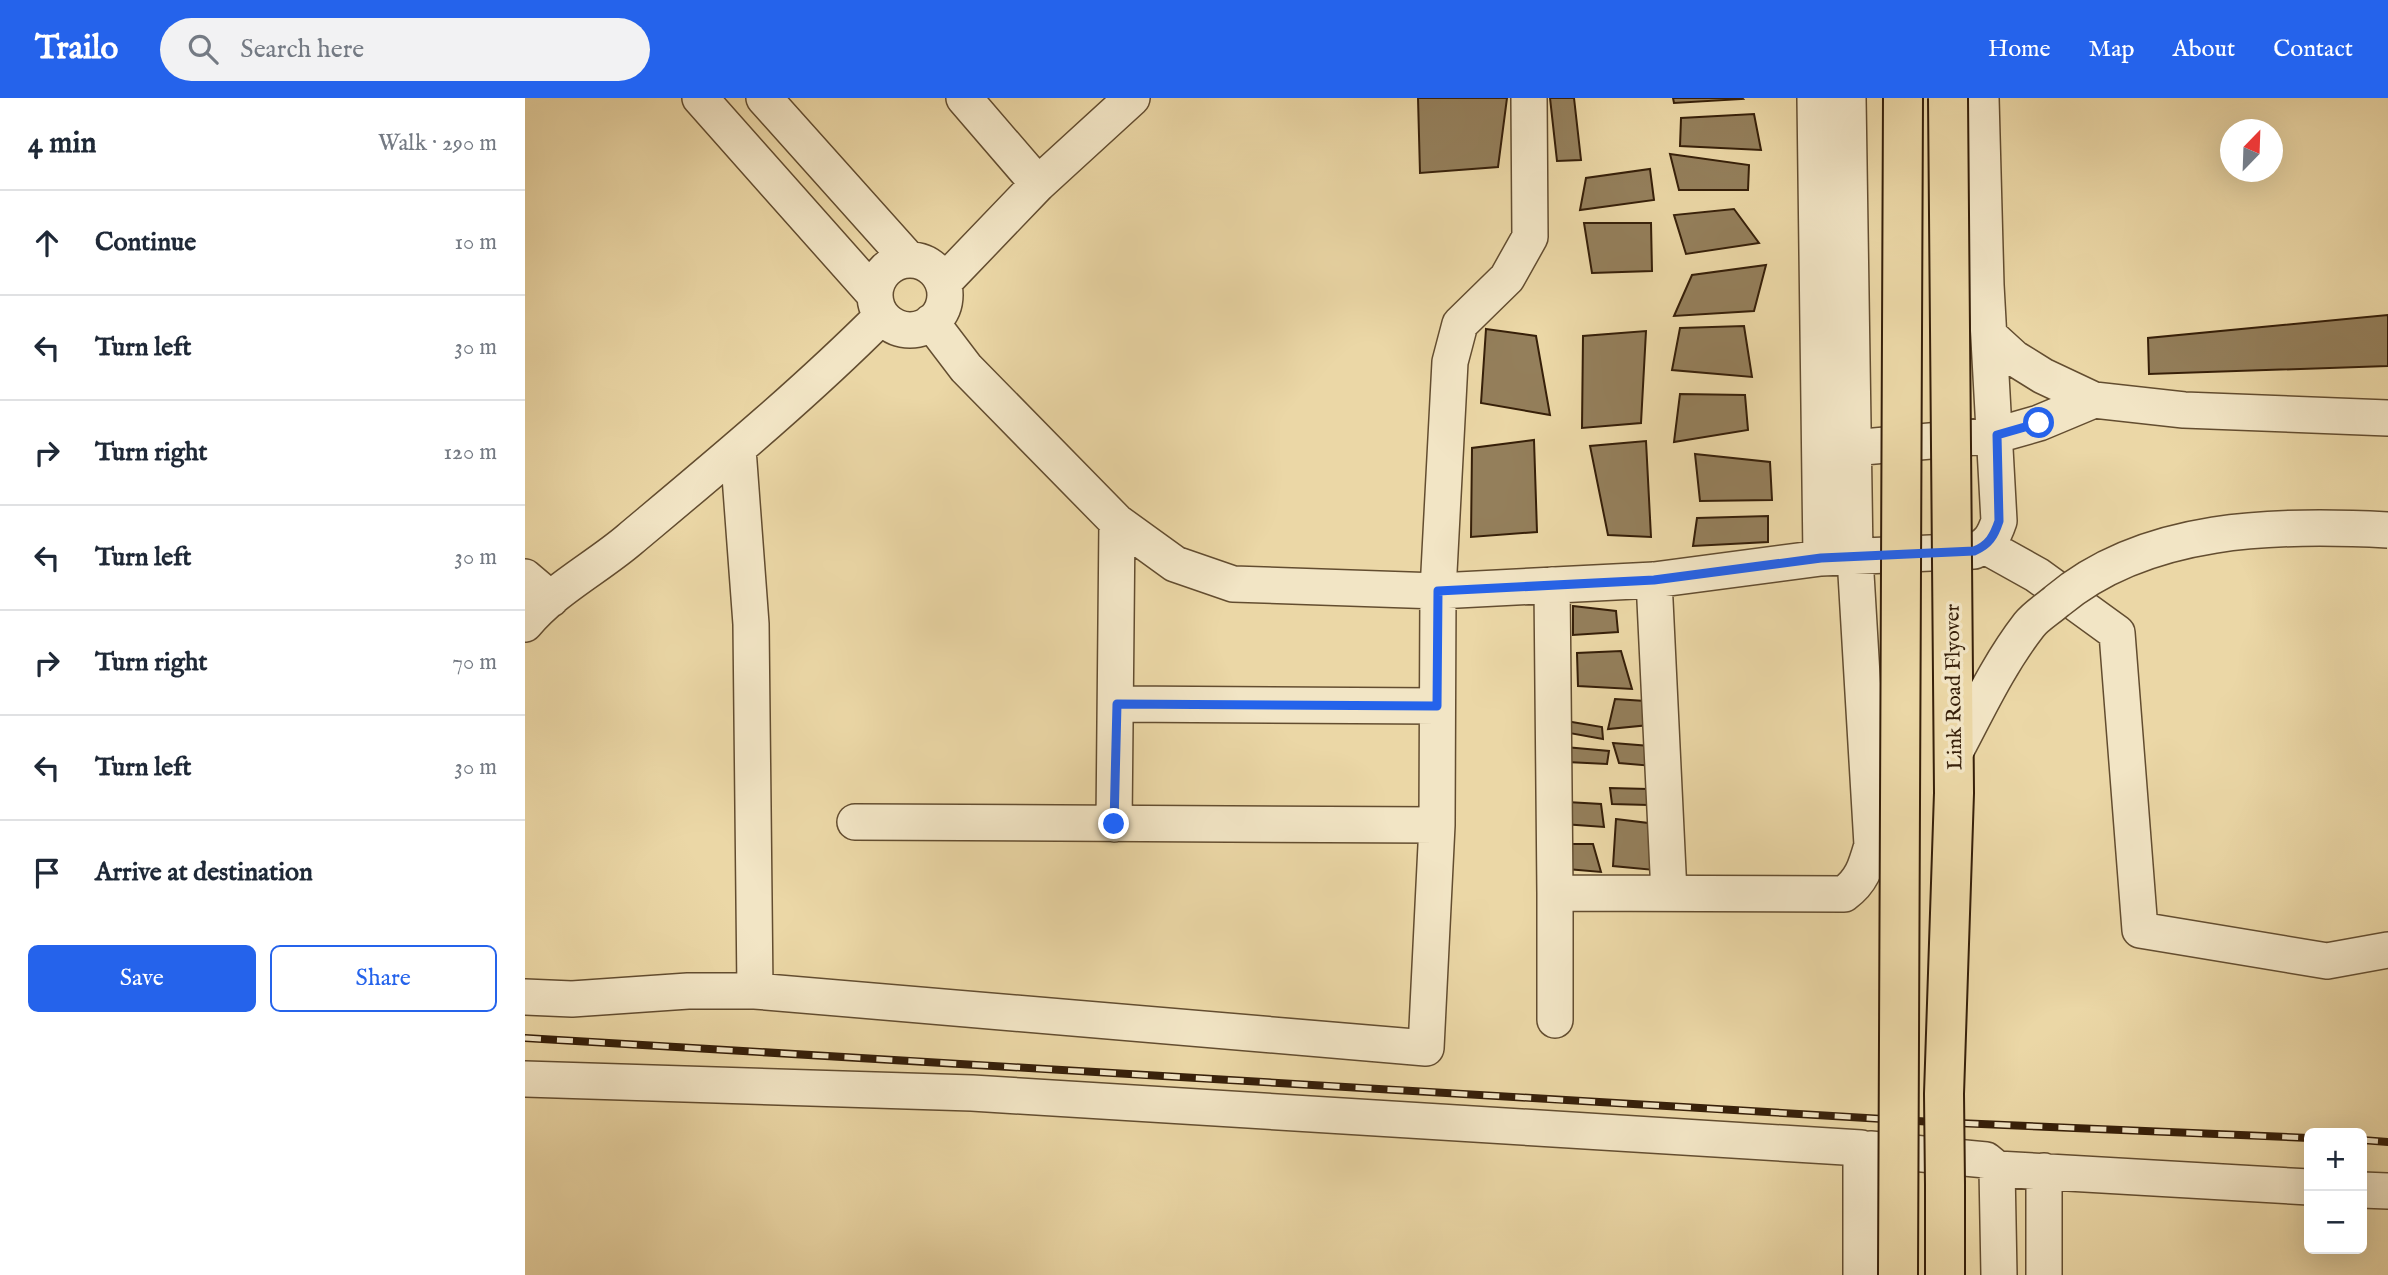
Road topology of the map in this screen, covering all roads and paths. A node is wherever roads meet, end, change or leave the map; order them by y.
1 (700, 98) edge
2 (753, 98) edge
3 (764, 98) edge
4 (964, 98) edge
5 (1132, 98) edge
6 (1529, 98) edge
7 (1815, 98) edge
8 (1848, 98) edge
9 (1903, 98) edge
10 (1948, 98) edge
11 (1982, 98) edge
12 (726, 124) junction
13 (1038, 184) junction
14 (909, 260) junction
15 (943, 283) junction
16 (878, 305) junction
17 (931, 322) junction
18 (1991, 337) junction
19 (2094, 400) junction
20 (2388, 418) edge
21 (1997, 435) junction
22 (1852, 448) junction
23 (738, 449) junction
24 (1117, 522) junction
25 (2388, 530) edge
26 (1985, 546) junction
27 (1838, 557) junction
28 (525, 577) edge
29 (1654, 580) junction
30 (1552, 585) junction
31 (1438, 591) junction
32 (551, 599) junction
33 (525, 624) edge
34 (1117, 704) junction
35 (1437, 706) junction
36 (1954, 754) junction
37 (855, 822) dead end
38 (1114, 824) junction
39 (1437, 825) junction
40 (1555, 893) junction
41 (1669, 893) junction
42 (2388, 950) edge
43 (755, 991) junction
44 (525, 997) edge
45 (1555, 1020) dead end
46 (525, 1079) edge
47 (1861, 1148) junction
48 (1997, 1169) junction
49 (2044, 1171) junction
50 (2304, 1187) edge
51 (2367, 1190) edge
52 (2388, 1191) edge
53 (1861, 1275) edge
54 (1898, 1275) edge
55 (1945, 1275) edge
56 (1999, 1275) edge
57 (2044, 1275) edge

1 - 12 street
2 - 12 street
3 - 14 street
4 - 13 street
5 - 13 street
6 - 31 street
7 - 27 street
8 - 22 street
9 - 54 main road, bridge
10 - 36 main road, Link Road Flyover, bridge
11 - 18 street
12 - 16 street
13 - 15 street
14 - 15 street
14 - 16 street
15 - 17 street
16 - 17 street
16 - 23 street
17 - 24 street
18 - 19 street
18 - 21 street
19 - 20 street
19 - 21 street
21 - 22 street
21 - 26 street
22 - 27 street
23 - 32 street
23 - 43 street
24 - 31 street
24 - 34 street
25 - 36 street, bridge
26 - 27 street
26 - 42 street
27 - 29 street
27 - 41 street
28 - 32 street
29 - 30 street
29 - 41 street
30 - 31 street
30 - 40 street
31 - 35 street
32 - 33 street
34 - 35 street
34 - 38 street
35 - 39 street
36 - 55 main road, Link Road Flyover, bridge
37 - 38 street
38 - 39 street
39 - 43 street
40 - 41 street
40 - 45 street
43 - 44 street
46 - 47 street
47 - 48 street
47 - 53 street
48 - 49 street
48 - 56 street
49 - 50 street
49 - 57 street
51 - 52 street

